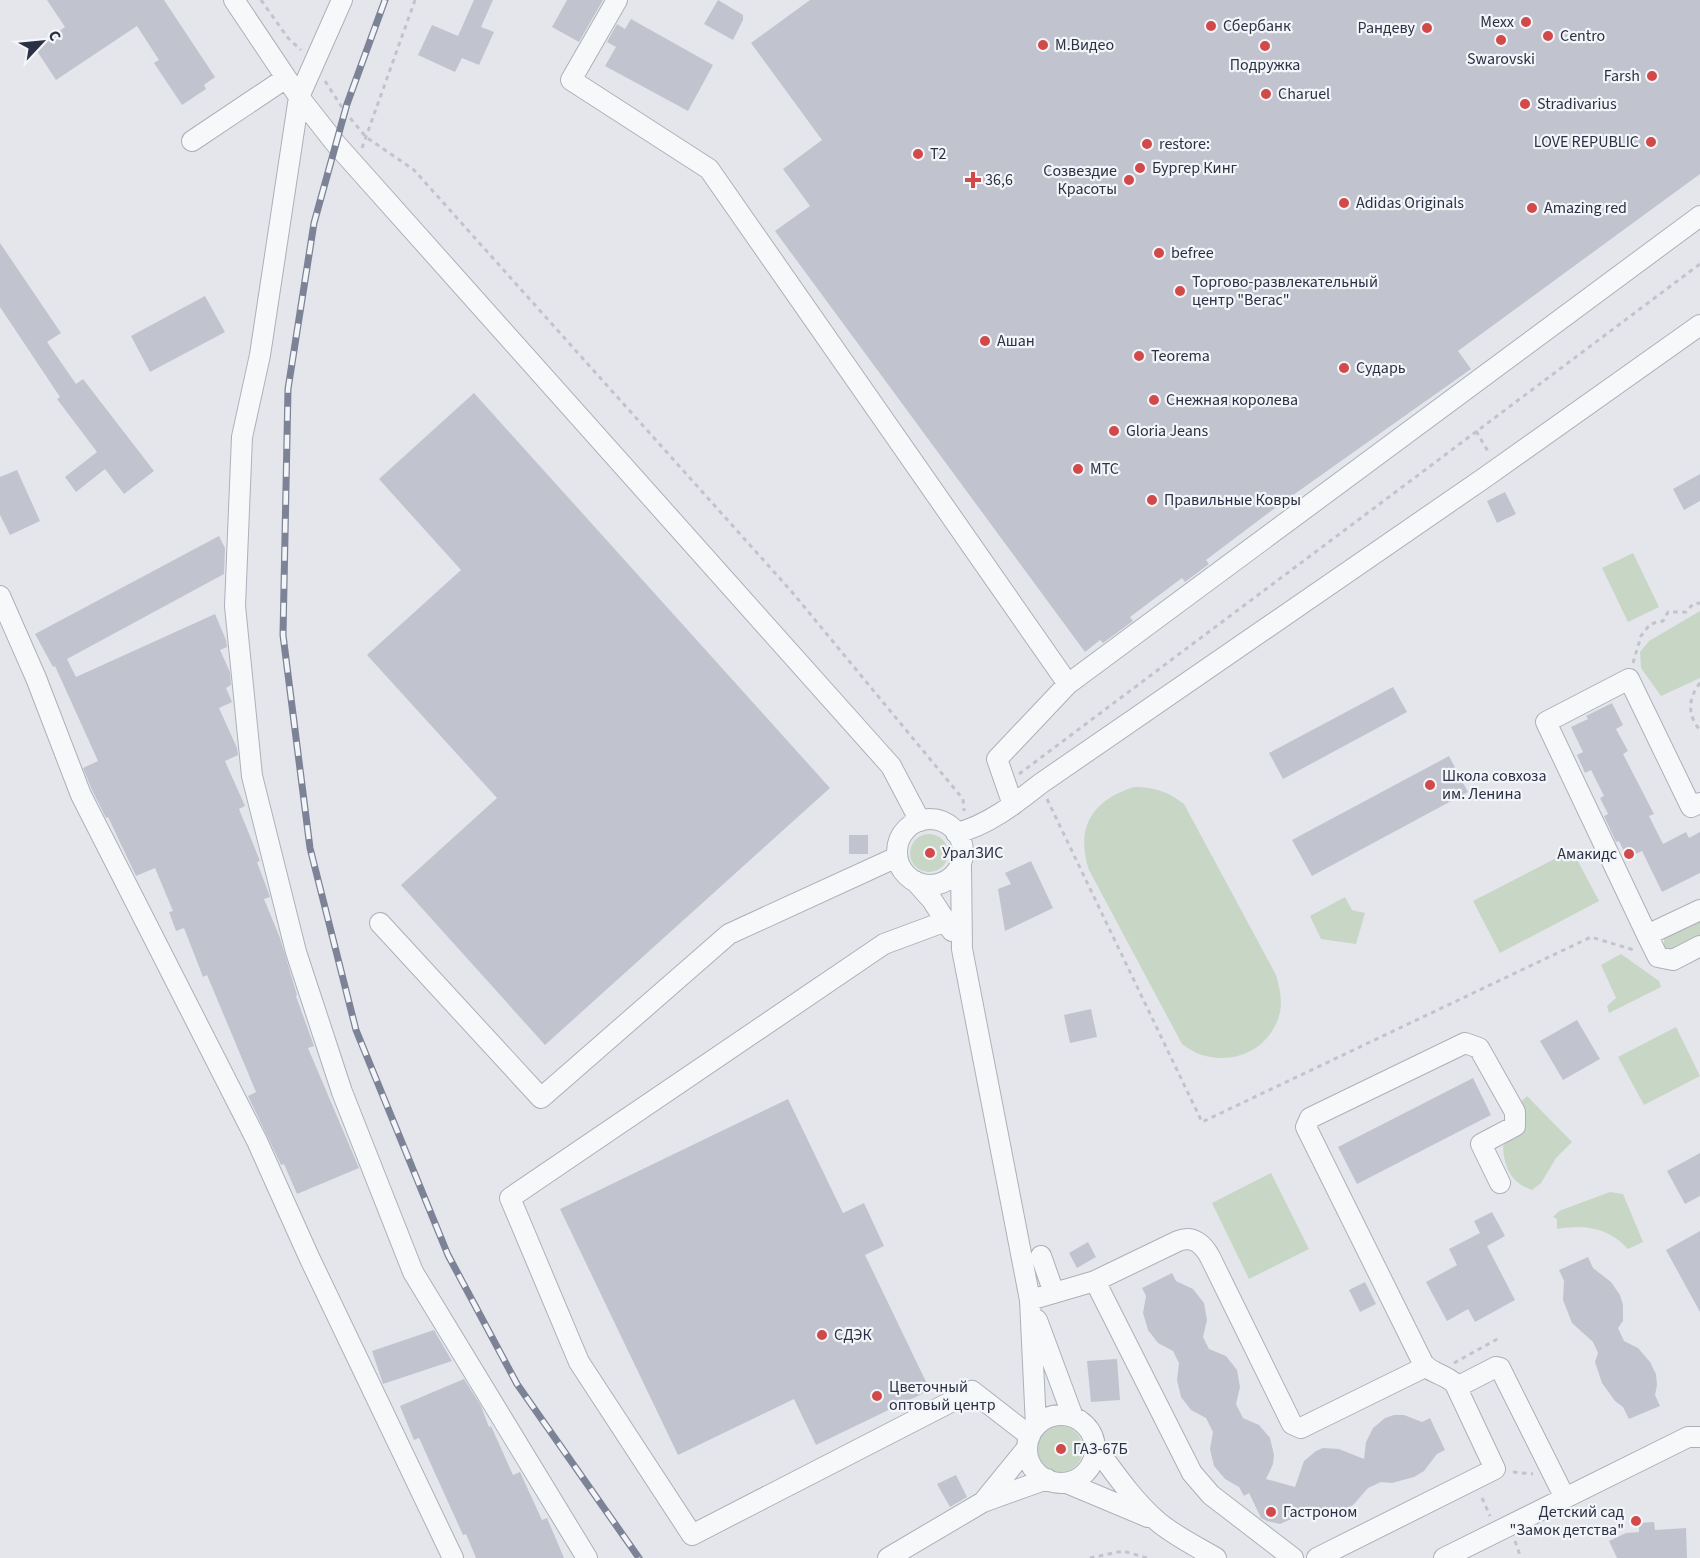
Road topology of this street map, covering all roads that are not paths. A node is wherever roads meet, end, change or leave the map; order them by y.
1 (234, 0) edge
2 (342, 0) edge
3 (617, 0) edge
4 (286, 78) junction
5 (299, 97) junction
6 (192, 141) dead end
7 (1700, 216) edge
8 (1700, 325) edge
9 (0, 596) edge
10 (1068, 684) junction
11 (1700, 802) edge
12 (1012, 806) junction
13 (920, 821) junction
14 (962, 831) junction
15 (897, 857) junction
16 (961, 866) junction
17 (915, 881) junction
18 (1700, 910) edge
19 (946, 921) junction
20 (380, 922) dead end
21 (1647, 935) junction
22 (1700, 946) edge
23 (962, 949) junction
24 (1500, 1183) dead end
25 (1041, 1256) dead end
26 (1095, 1281) junction
27 (1054, 1293) junction
28 (1030, 1300) junction
29 (1441, 1376) junction
30 (1073, 1417) junction
31 (1031, 1436) junction
32 (1700, 1437) edge
33 (1096, 1448) junction
34 (1047, 1479) junction
35 (1067, 1483) junction
36 (1565, 1498) junction
37 (983, 1502) junction
38 (1156, 1520) junction
39 (453, 1558) edge
40 (587, 1558) edge
41 (888, 1558) edge
42 (1216, 1558) edge
43 (1293, 1558) edge
44 (1317, 1558) edge
45 (1444, 1558) edge

1 - 4 street
2 - 5 street
3 - 10 street
4 - 5 street
4 - 6 street
5 - 13 street
5 - 40 street
7 - 10 street
8 - 12 street
9 - 39 street
10 - 12 street
11 - 21 street
12 - 14 street
13 - 14 street
13 - 15 street
14 - 16 street
15 - 17 street
15 - 20 street
16 - 17 street
16 - 23 street
17 - 19 street
18 - 21 street
19 - 23 street
19 - 31 street
21 - 22 street
23 - 28 street
24 - 29 street
25 - 27 street
26 - 27 street
26 - 29 street
26 - 43 street
27 - 28 street
28 - 30 street
28 - 31 street
29 - 36 street
29 - 44 street
30 - 31 street
30 - 33 street
31 - 34 street
31 - 37 street
32 - 36 street
33 - 35 street
33 - 38 street
34 - 35 street
34 - 37 street
35 - 38 street
36 - 45 street
37 - 41 street
38 - 42 street

